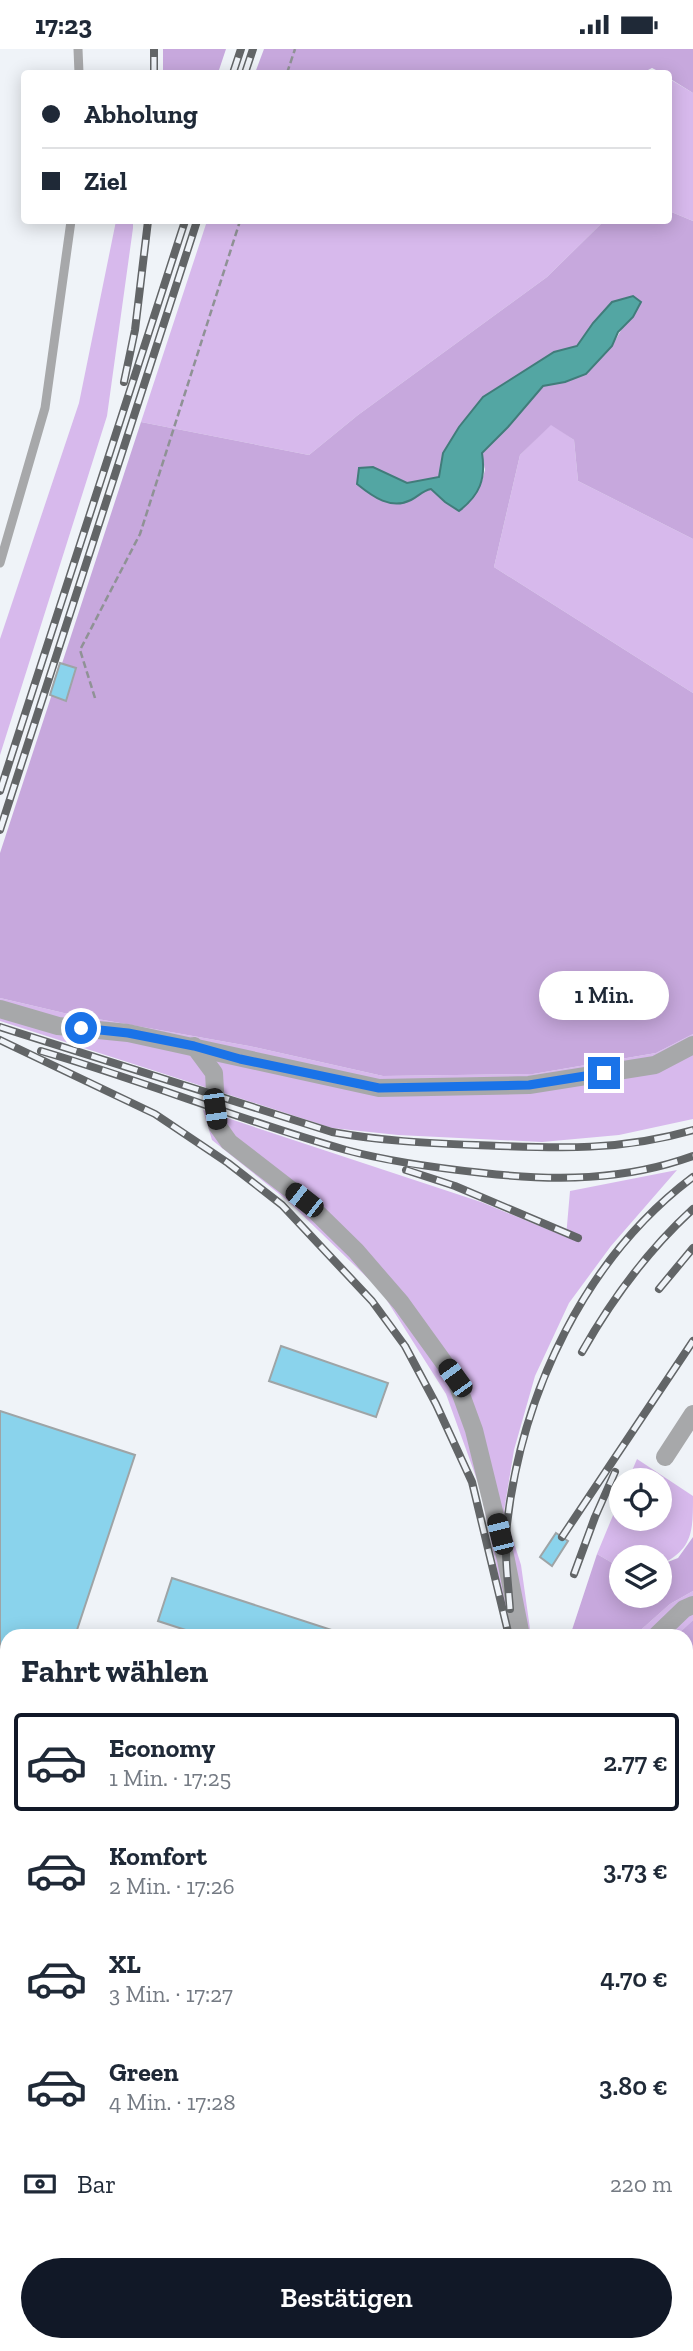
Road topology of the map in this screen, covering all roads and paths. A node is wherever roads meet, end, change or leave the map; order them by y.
1 (78, 49) edge
2 (295, 49) edge
3 (79, 70) edge
4 (289, 70) edge
5 (71, 224) edge
6 (239, 224) edge
7 (0, 563) edge
8 (95, 698) dead end
9 (0, 1009) edge
10 (693, 1045) edge
11 (194, 1046) junction
12 (693, 1414) edge
13 (665, 1457) dead end
14 (693, 1605) edge
15 (520, 1629) edge
16 (663, 1629) edge

1 - 3 lane
2 - 4 path
5 - 7 lane
6 - 8 path
9 - 11 street
10 - 11 street
11 - 15 street
12 - 13 street
14 - 16 street

